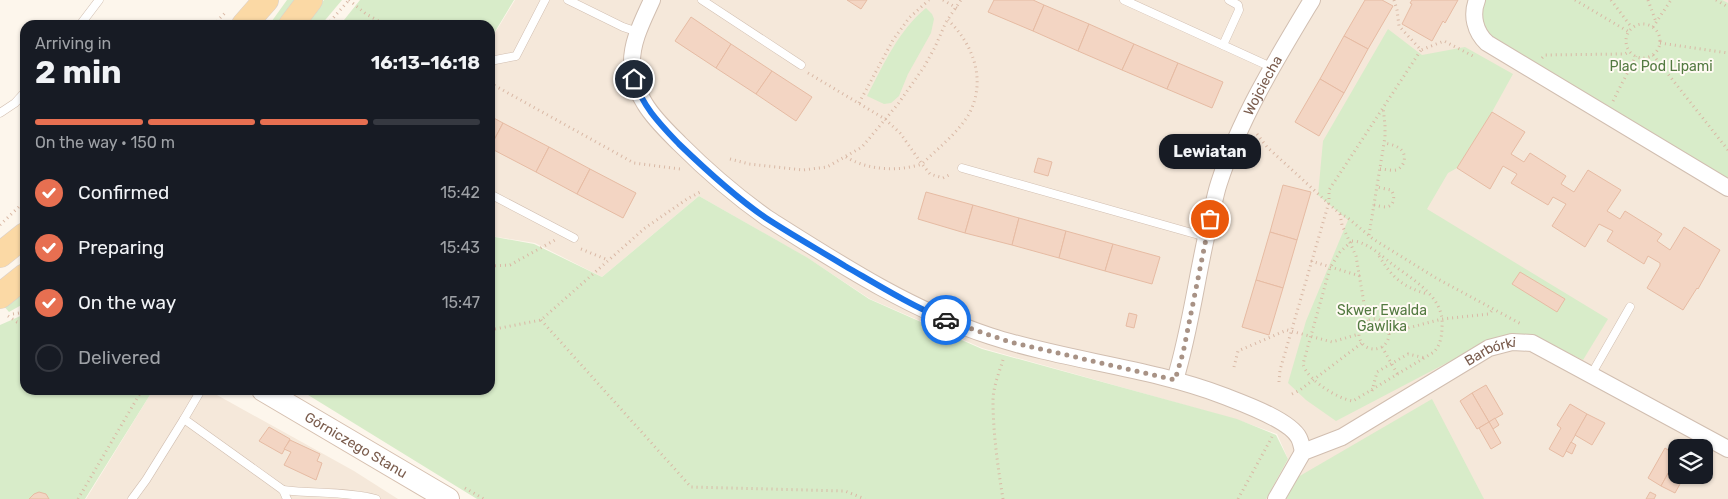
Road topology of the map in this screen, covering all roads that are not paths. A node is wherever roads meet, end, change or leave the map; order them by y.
1 (99, 0) edge
2 (266, 0) edge
3 (310, 0) edge
4 (545, 0) edge
5 (568, 0) edge
6 (652, 0) edge
7 (702, 0) edge
8 (1124, 0) edge
9 (1229, 0) edge
10 (1312, 0) edge
11 (1477, 0) edge
12 (84, 20) edge
13 (248, 20) edge
14 (294, 20) edge
15 (638, 32) junction
16 (1223, 45) junction
17 (495, 60) edge
18 (800, 65) road end
19 (1271, 67) junction
20 (20, 98) edge
21 (0, 113) edge
22 (962, 168) road end
23 (1728, 188) edge
24 (495, 197) edge
25 (1206, 238) junction
26 (20, 239) edge
27 (574, 242) road end
28 (1, 253) edge
29 (20, 283) edge
30 (4, 306) edge
31 (1630, 307) dead end
32 (1591, 374) junction
33 (1175, 380) junction
34 (197, 395) edge
35 (271, 395) edge
36 (184, 419) junction
37 (1728, 449) edge
38 (1303, 452) junction
39 (283, 490) junction
40 (132, 499) edge
41 (287, 499) edge
42 (376, 499) edge
43 (448, 499) edge
44 (1276, 499) edge

1 - 12 lane
2 - 13 main road
3 - 14 main road
4 - 17 lane
5 - 15 lane
6 - 15 street
7 - 18 lane
8 - 16 lane
9 - 16 lane
10 - 19 street, Wojciecha
11 - 23 street
15 - 33 street
16 - 19 lane
19 - 25 street, Wojciecha
20 - 21 lane
22 - 25 lane
24 - 27 lane
25 - 33 street, Wojciecha
26 - 28 main road
29 - 30 main road
31 - 32 lane
32 - 37 street, Barbórki
32 - 38 street, Barbórki
33 - 38 street
34 - 36 lane
35 - 43 street, Górniczego Stanu
36 - 39 lane
36 - 40 lane
38 - 44 street
39 - 41 lane
39 - 42 lane

